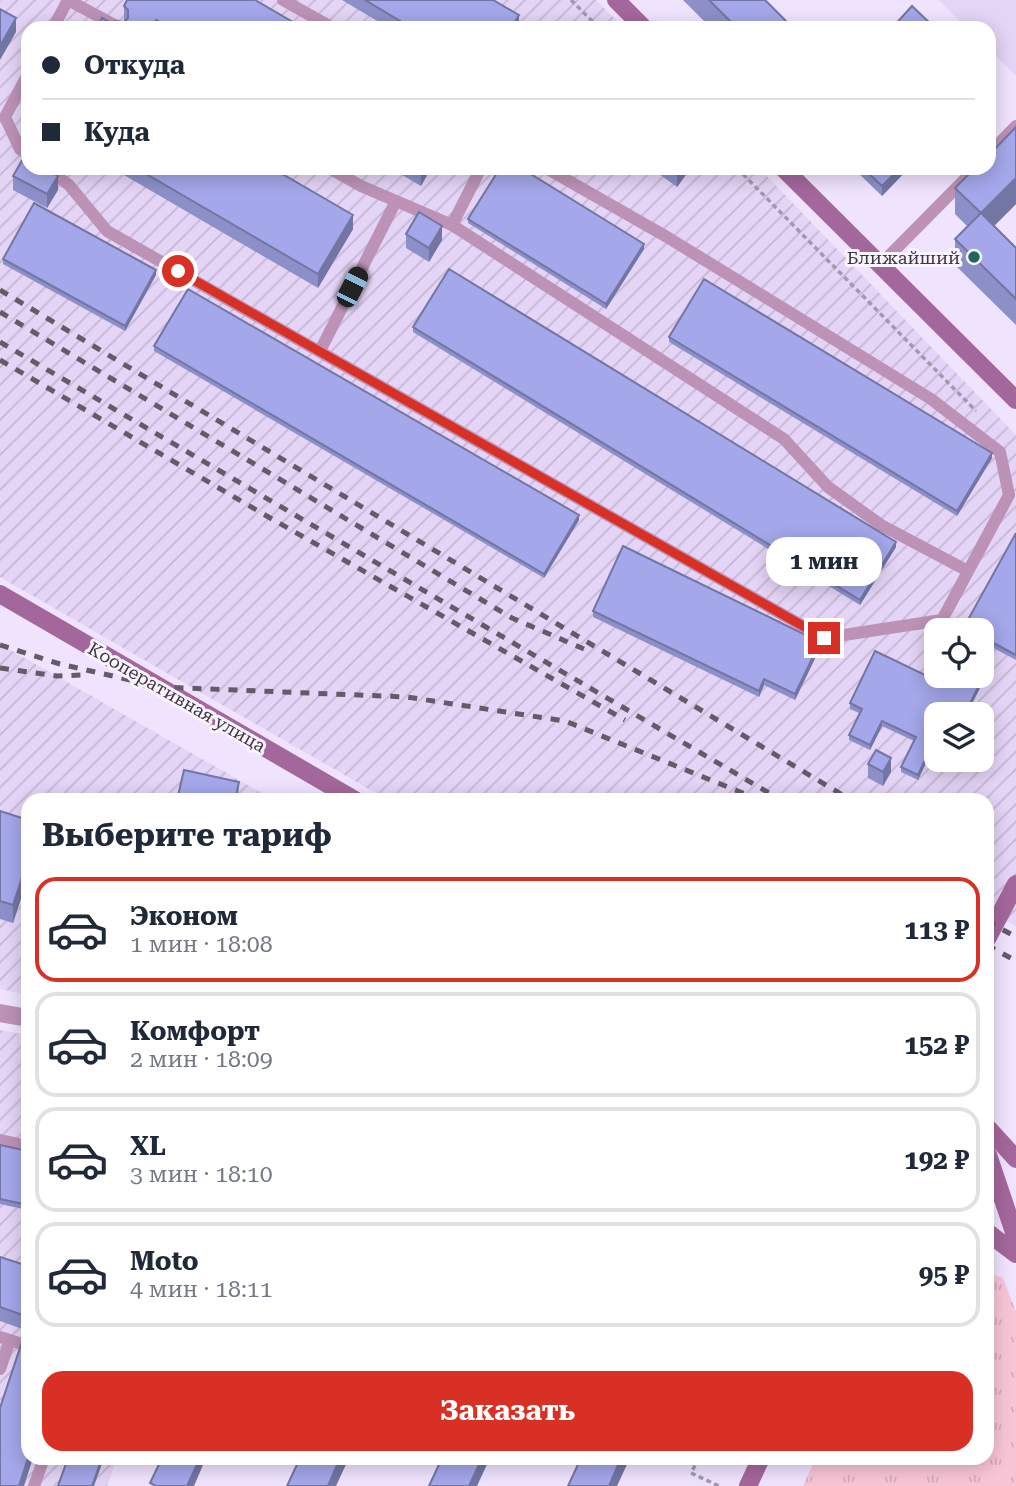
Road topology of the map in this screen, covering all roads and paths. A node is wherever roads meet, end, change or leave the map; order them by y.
1 (68, 0) edge
2 (283, 0) edge
3 (571, 0) edge
4 (616, 0) edge
5 (57, 21) edge
6 (107, 21) edge
7 (320, 21) edge
8 (592, 21) edge
9 (637, 21) edge
10 (21, 87) edge
11 (1016, 126) edge
12 (996, 147) edge
13 (21, 150) edge
14 (55, 175) edge
15 (341, 175) edge
16 (477, 175) edge
17 (558, 175) edge
18 (744, 175) edge
19 (790, 175) edge
20 (968, 175) edge
21 (396, 201) junction
22 (452, 225) junction
23 (880, 265) junction
24 (320, 351) junction
25 (1016, 400) edge
26 (978, 413) dead end
27 (968, 571) junction
28 (0, 594) edge
29 (340, 793) edge
30 (1016, 884) edge
31 (994, 926) edge
32 (0, 1013) edge
33 (21, 1016) edge
34 (994, 1135) edge
35 (0, 1140) edge
36 (21, 1144) edge
37 (1016, 1159) edge
38 (994, 1176) edge
39 (1002, 1201) edge
40 (994, 1237) edge
41 (1016, 1238) edge
42 (1016, 1254) edge
43 (5, 1339) edge
44 (0, 1369) edge
45 (42, 1465) edge
46 (695, 1465) edge
47 (758, 1465) edge
48 (34, 1486) edge
49 (719, 1486) edge
50 (748, 1486) edge

1 - 5 lane
1 - 6 lane
2 - 7 lane
3 - 8 path
4 - 9 main road
10 - 13 lane
11 - 12 lane
14 - 24 lane
15 - 21 lane
16 - 22 lane
17 - 27 lane
18 - 26 path
19 - 23 main road
20 - 23 lane
21 - 22 lane
21 - 24 lane
22 - 27 lane
23 - 25 main road
24 - 27 lane
28 - 29 main road, Кооперативная улица
30 - 31 main road
32 - 33 street
34 - 37 main road
35 - 36 lane
38 - 39 main road
39 - 41 main road
40 - 42 main road
43 - 44 lane
45 - 48 lane
46 - 49 path
47 - 50 main road

